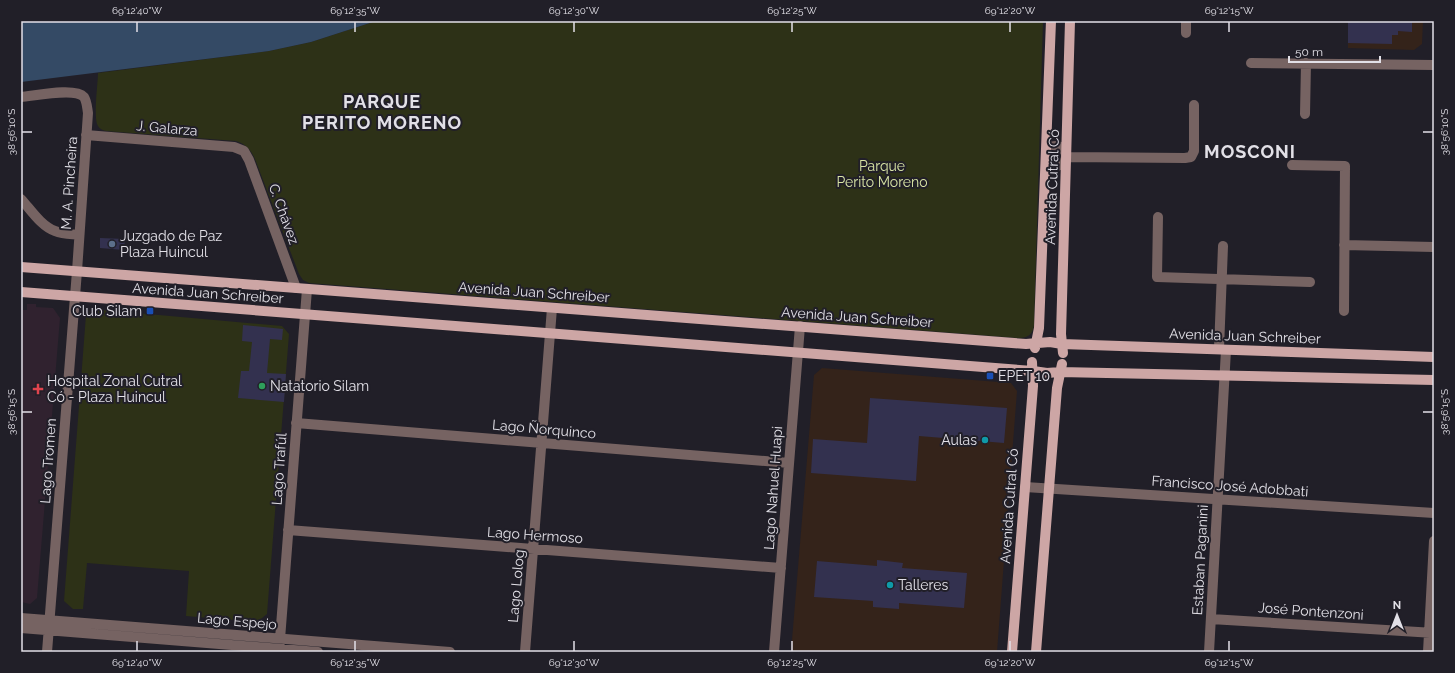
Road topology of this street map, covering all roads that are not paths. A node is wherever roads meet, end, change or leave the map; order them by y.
1 (1051, 21) edge
2 (1070, 21) edge
3 (1186, 21) edge
4 (1186, 33) dead end
5 (1251, 63) dead end
6 (1306, 63) junction
7 (1434, 65) edge
8 (21, 97) edge
9 (1194, 105) dead end
10 (1305, 114) dead end
11 (86, 135) junction
12 (244, 151) joint
13 (1046, 156) junction
14 (1066, 157) junction
15 (1292, 165) dead end
16 (21, 199) edge
17 (1158, 217) dead end
18 (80, 235) junction
19 (1344, 245) junction
20 (1223, 246) dead end
21 (1434, 247) edge
22 (21, 267) edge
23 (77, 272) junction
24 (1222, 279) junction
25 (1310, 282) dead end
26 (296, 288) junction
27 (307, 289) junction
28 (21, 292) edge
29 (75, 297) junction
30 (552, 308) junction
31 (1344, 311) dead end
32 (305, 315) junction
33 (800, 326) junction
34 (550, 334) junction
35 (1049, 346) junction
36 (1223, 350) junction
37 (798, 353) junction
38 (1434, 357) edge
39 (1035, 368) junction
40 (1059, 369) junction
41 (1225, 375) junction
42 (1434, 380) edge
43 (296, 423) junction
44 (541, 443) junction
45 (789, 464) junction
46 (1025, 487) junction
47 (1049, 488) junction
48 (1218, 499) junction
49 (1434, 513) edge
50 (288, 530) junction
51 (1434, 541) edge
52 (533, 549) junction
53 (781, 568) junction
54 (21, 618) edge
55 (1211, 619) junction
56 (50, 625) junction
57 (21, 628) edge
58 (1431, 633) edge
59 (280, 638) junction
60 (279, 650) edge
61 (47, 652) edge
62 (318, 652) edge
63 (450, 652) edge
64 (525, 652) edge
65 (774, 652) edge
66 (1012, 652) edge
67 (1036, 652) edge
68 (1209, 652) edge
69 (1428, 652) edge

1 - 13 main road, Avenida Cutral Có
2 - 14 main road, Avenida Cutral Có
3 - 4 street
5 - 6 street
6 - 7 street
6 - 10 street
8 - 11 street, M. A. Pincheira
9 - 14 street
11 - 12 street, J. Galarza
11 - 18 street, M. A. Pincheira
12 - 26 street, C. Chávez
13 - 14 street
13 - 14 street
13 - 35 main road, Avenida Cutral Có
14 - 35 main road, Avenida Cutral Có
15 - 19 street
16 - 18 street
17 - 24 street
18 - 23 street, M. A. Pincheira
19 - 21 street
19 - 31 street
20 - 24 street, Estaban Paganini
22 - 23 main road, Avenida Juan Schreiber
23 - 26 main road, Avenida Juan Schreiber
23 - 29 street, Lago Tromen
24 - 25 street
24 - 36 street, Estaban Paganini
26 - 27 main road, Avenida Juan Schreiber
27 - 30 main road, Avenida Juan Schreiber
27 - 32 street, Lago Trafúl
28 - 29 main road, Avenida Juan Schreiber
29 - 32 main road, Avenida Juan Schreiber
29 - 56 street, Lago Tromen
30 - 33 main road, Avenida Juan Schreiber
30 - 34 street, Lago Lolog
32 - 34 main road, Avenida Juan Schreiber
32 - 43 street, Lago Trafúl
33 - 35 main road, Avenida Juan Schreiber
33 - 37 street, Lago Nahuel Huapi
34 - 37 main road, Avenida Juan Schreiber
34 - 44 street, Lago Lolog
35 - 36 main road, Avenida Juan Schreiber
35 - 39 main road
35 - 40 main road
36 - 38 main road, Avenida Juan Schreiber
36 - 41 street, Estaban Paganini
37 - 39 main road, Avenida Juan Schreiber
37 - 45 street, Lago Nahuel Huapi
39 - 40 main road, Avenida Juan Schreiber
39 - 46 main road, Avenida Cutral Có
40 - 41 main road, Avenida Juan Schreiber
40 - 47 main road
41 - 42 main road, Avenida Juan Schreiber
41 - 48 street, Estaban Paganini
43 - 44 street, Lago Ñorquinco
43 - 50 street, Lago Trafúl
44 - 45 street, Lago Ñorquinco
44 - 52 street, Lago Lolog
45 - 53 street, Lago Nahuel Huapi
46 - 47 street, Francisco José Adobbati
46 - 66 main road, Avenida Cutral Có
47 - 48 street, Francisco José Adobbati
47 - 67 main road
48 - 49 street, Francisco José Adobbati
48 - 55 street, Estaban Paganini
50 - 52 street, Lago Hermoso
50 - 59 street, Lago Trafúl
51 - 58 street
52 - 53 street, Lago Hermoso
52 - 64 street, Lago Lolog
53 - 65 street, Lago Nahuel Huapi
54 - 56 street, Lago Espejo
55 - 58 street, José Pontenzoni
55 - 68 street, Estaban Paganini
56 - 57 street, Lago Espejo
56 - 59 street, Lago Espejo
56 - 60 street, Lago Espejo
56 - 61 street, Lago Tromen
58 - 69 street
59 - 60 street, Lago Trafúl
59 - 63 street, Lago Espejo
60 - 62 street, Lago Espejo

